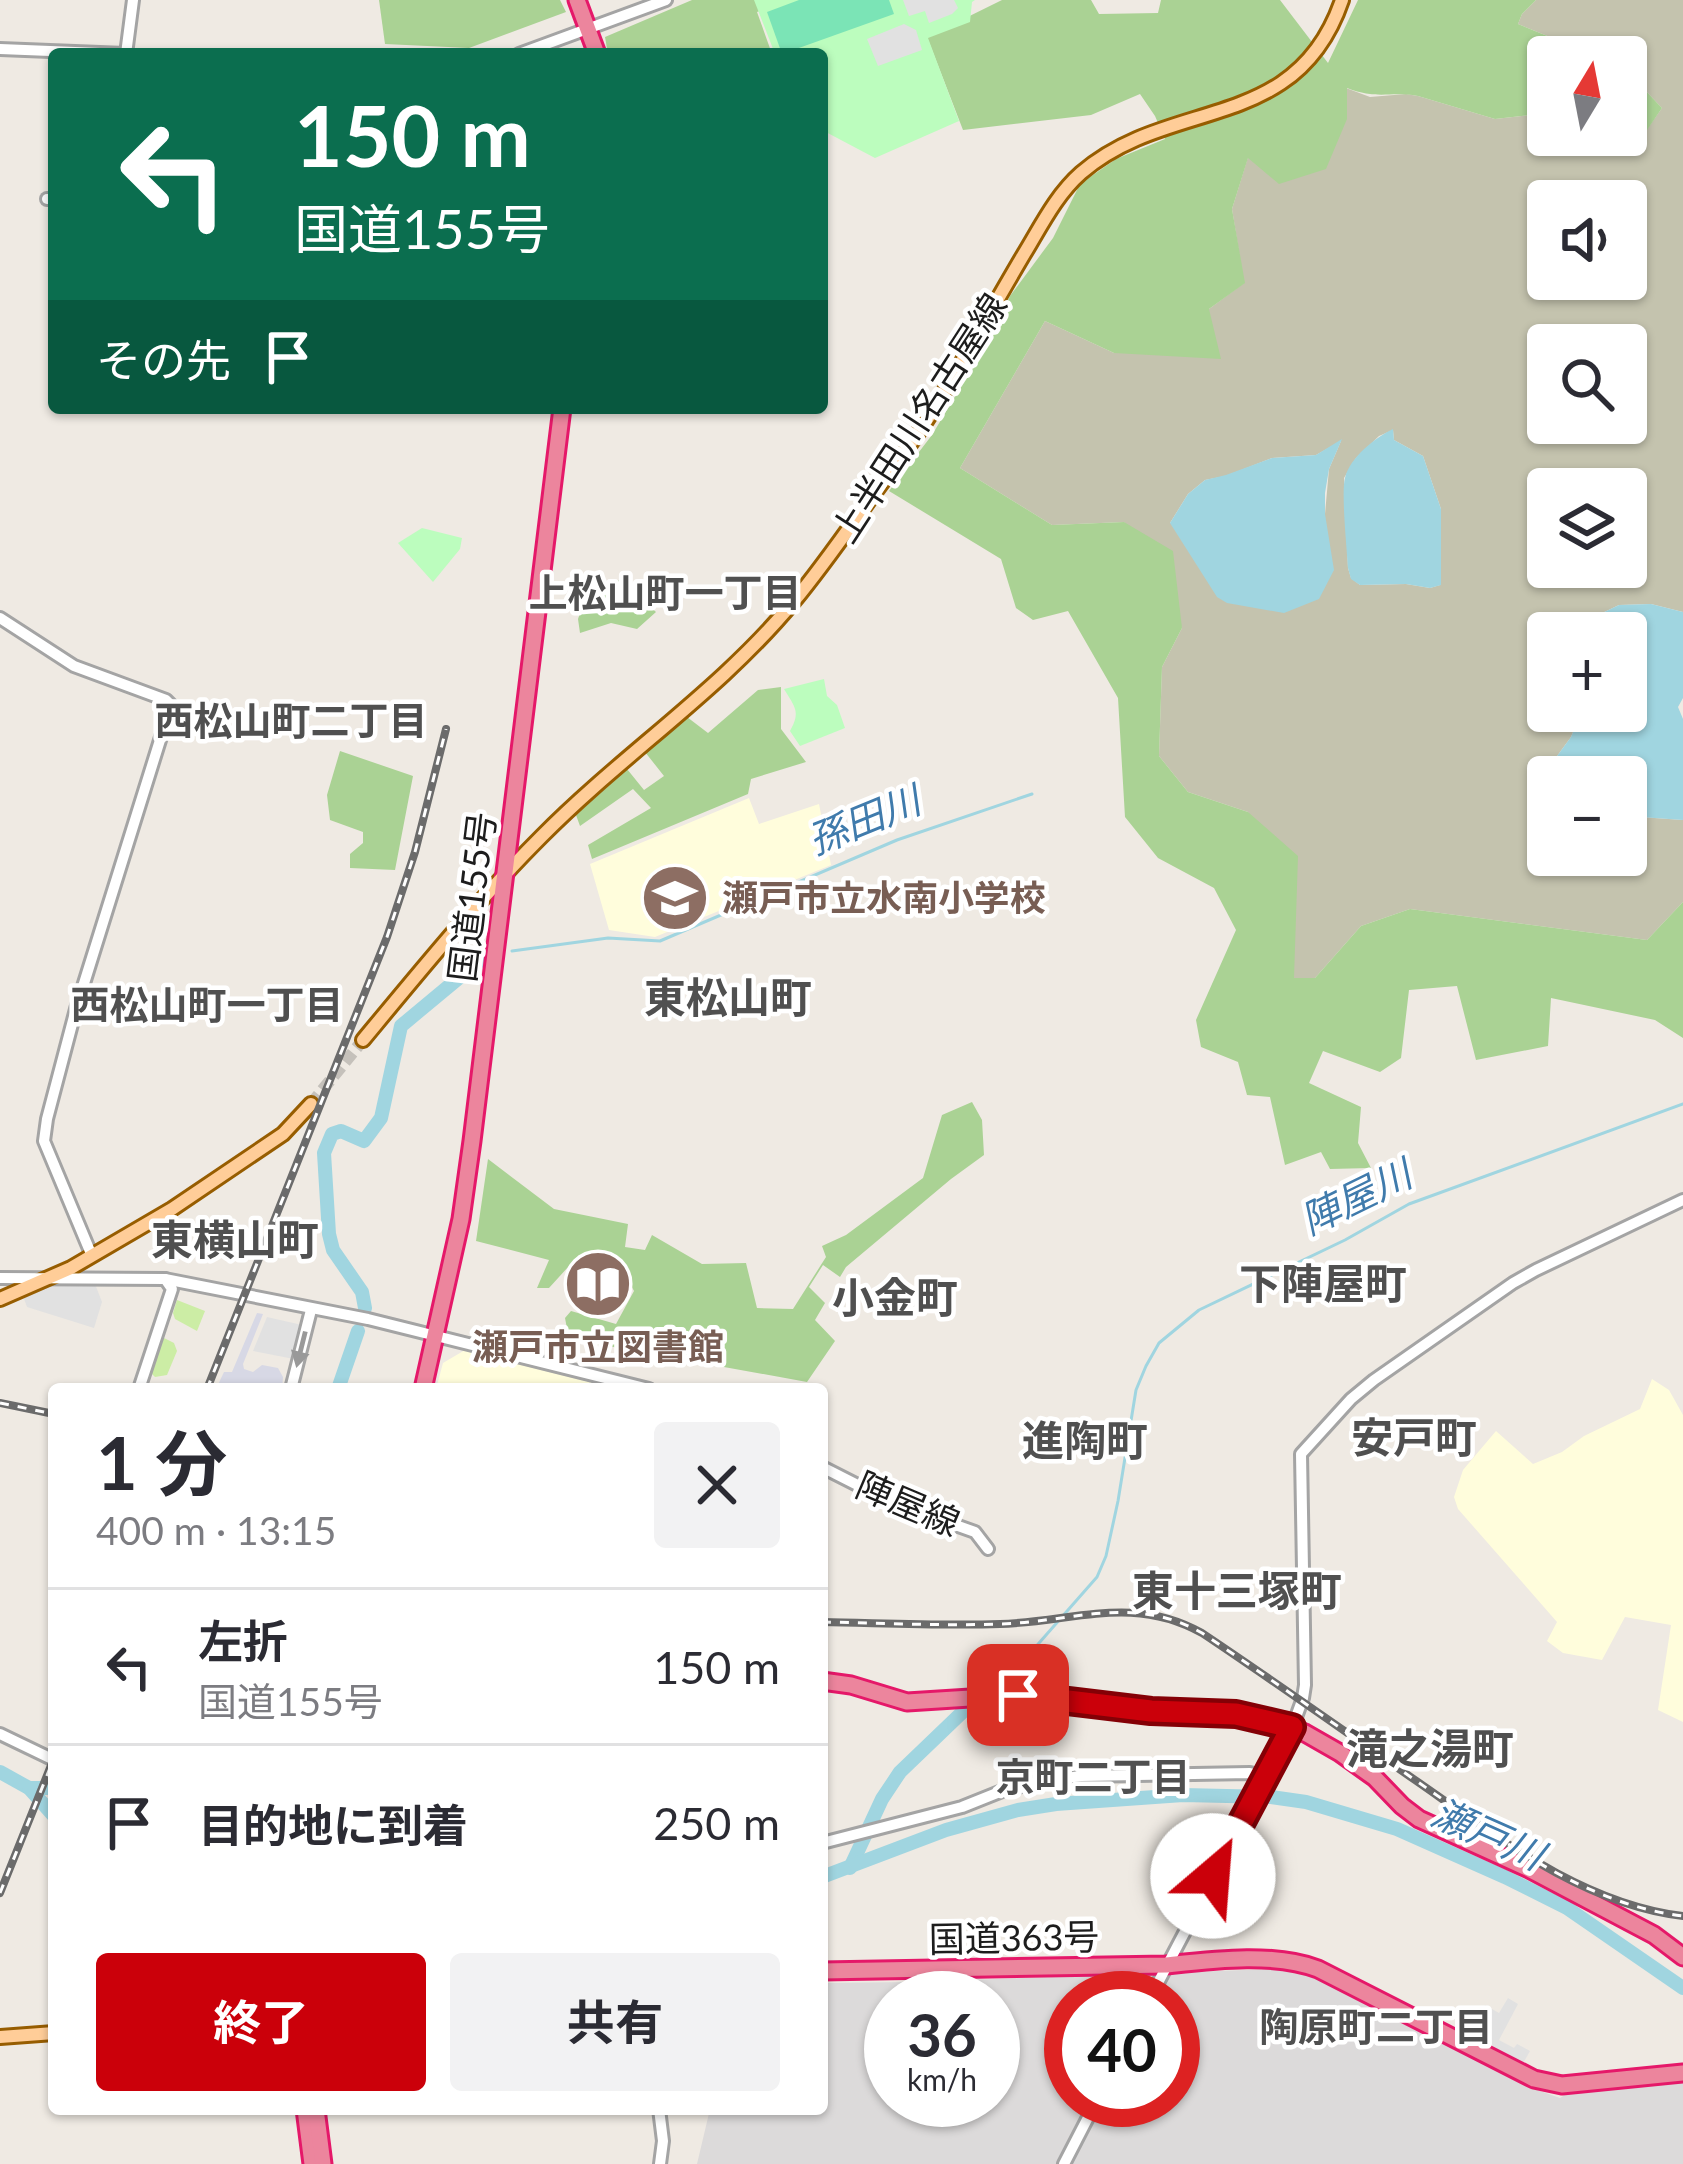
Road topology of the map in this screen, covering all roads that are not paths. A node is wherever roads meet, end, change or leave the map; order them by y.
1 (133, 0) edge
2 (577, 0) edge
3 (666, 0) edge
4 (1342, 0) edge
5 (586, 29) junction
6 (126, 48) edge
7 (535, 48) edge
8 (594, 48) edge
9 (0, 49) edge
10 (48, 51) edge
11 (561, 414) edge
12 (0, 618) edge
13 (506, 875) junction
14 (363, 1040) tunnel mouth
15 (311, 1104) tunnel mouth
16 (1683, 1200) edge
17 (92, 1256) junction
18 (0, 1278) edge
19 (48, 1278) junction
20 (165, 1279) junction
21 (0, 1299) edge
22 (311, 1310) junction
23 (436, 1336) junction
24 (142, 1383) edge
25 (293, 1383) edge
26 (424, 1383) edge
27 (623, 1383) edge
28 (828, 1470) edge
29 (988, 1549) dead end
30 (828, 1682) edge
31 (1292, 1727) junction
32 (0, 1734) edge
33 (48, 1757) edge
34 (1264, 1780) junction
35 (828, 1842) edge
36 (1683, 1957) edge
37 (1166, 1966) junction
38 (828, 1971) edge
39 (1164, 1971) edge
40 (48, 2033) edge
41 (0, 2037) edge
42 (1683, 2072) edge
43 (306, 2115) edge
44 (317, 2115) edge
45 (660, 2115) edge
46 (1082, 2127) edge
47 (312, 2164) edge
48 (323, 2164) edge
49 (660, 2164) edge
50 (1064, 2164) edge

1 - 6 street
2 - 5 highway
3 - 5 street
4 - 13 main road, 上半田川名古屋線
5 - 7 street
5 - 8 highway
9 - 10 street
11 - 13 highway, 国道155号
12 - 17 street
13 - 14 main road, 上半田川名古屋線
13 - 23 highway, 国道155号
15 - 17 main road
16 - 31 street
17 - 19 main road
18 - 19 street
19 - 20 street
19 - 21 main road
20 - 22 street
20 - 24 street
22 - 23 street
22 -> 25 street
23 - 26 highway, 国道155号
23 - 27 street
28 - 29 street, 陣屋線
30 - 31 highway
31 - 34 street
31 - 36 highway
32 - 33 street
34 - 35 street
34 - 37 street
37 - 38 highway, 国道363号
37 - 39 street
37 - 42 highway, 国道363号
40 - 41 main road
43 - 47 highway
44 - 48 highway
45 - 49 street
46 - 50 street

